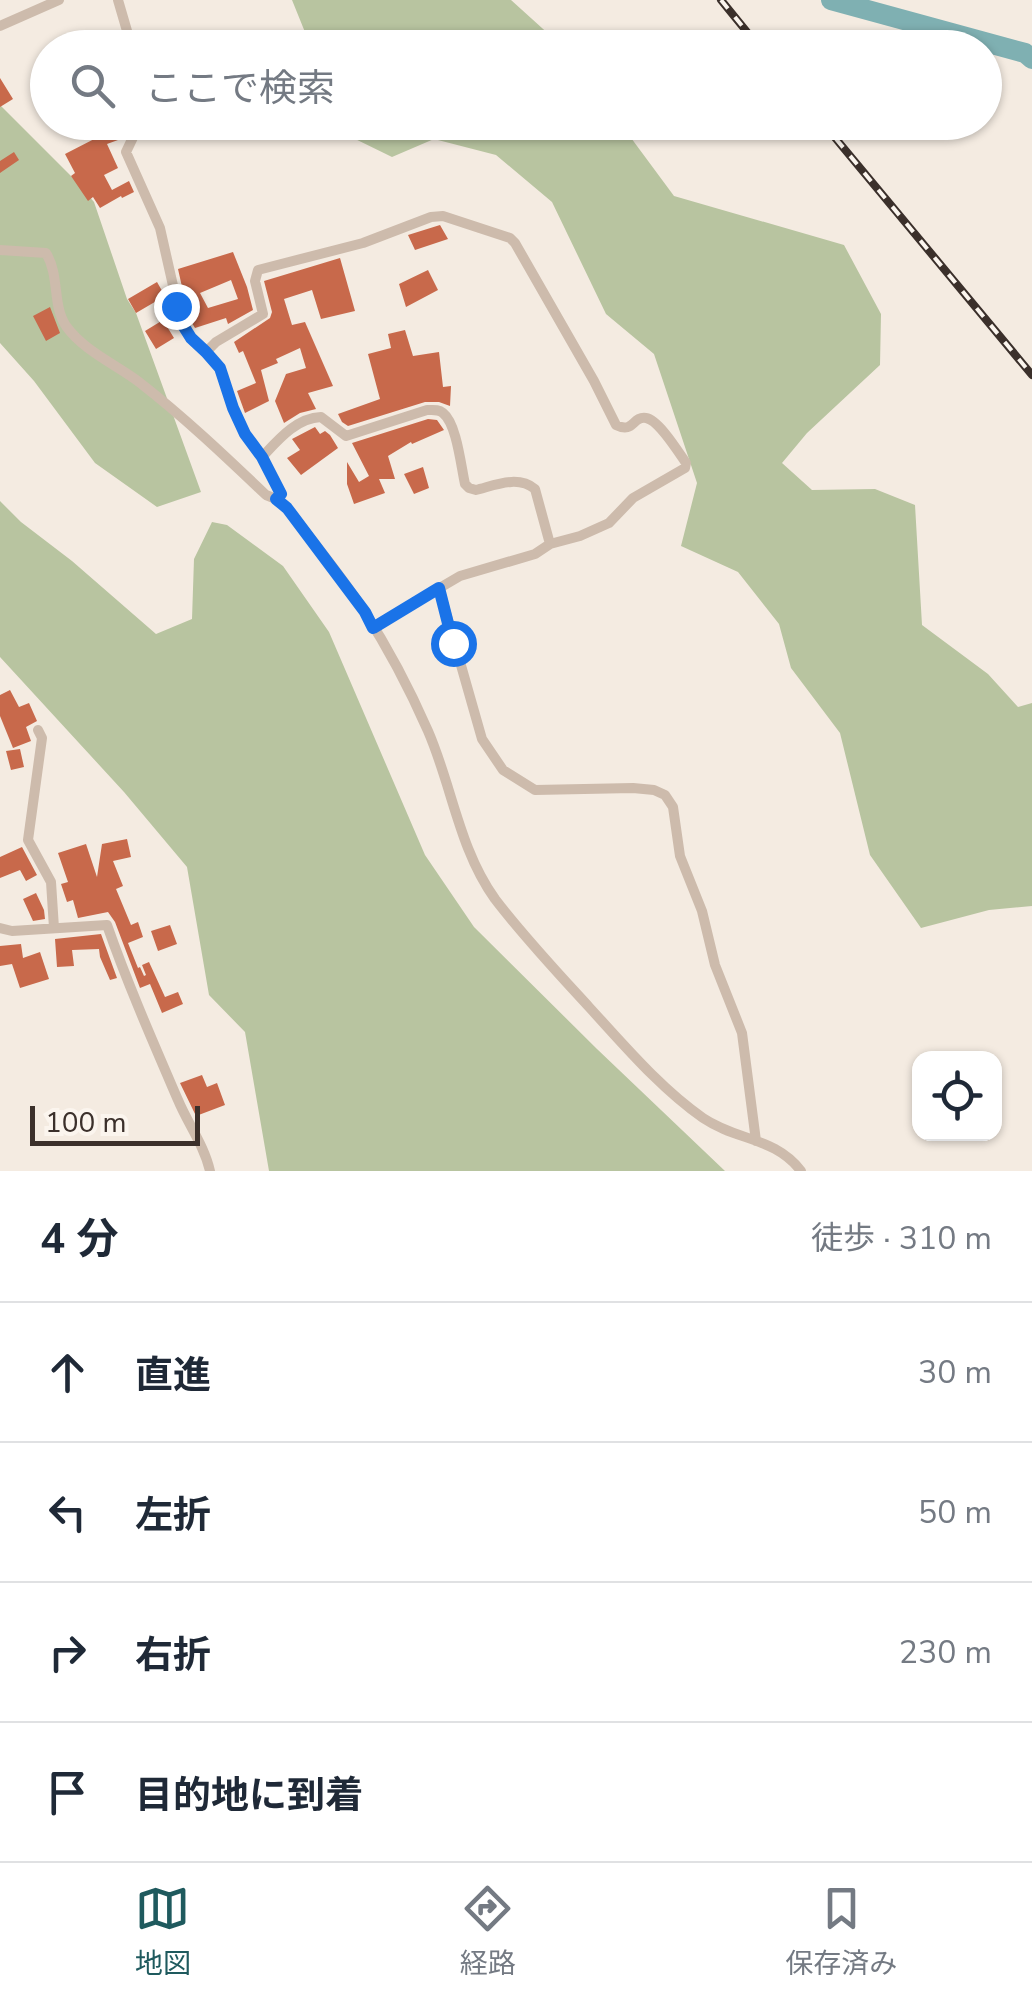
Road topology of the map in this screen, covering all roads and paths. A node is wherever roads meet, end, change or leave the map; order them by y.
1 (59, 0) edge
2 (118, 0) edge
3 (0, 26) edge
4 (127, 30) edge
5 (132, 140) edge
6 (0, 250) edge
7 (206, 352) junction
8 (262, 457) junction
9 (276, 499) junction
10 (550, 544) junction
11 (439, 588) junction
12 (373, 628) junction
13 (38, 730) dead end
14 (0, 928) edge
15 (54, 928) junction
16 (756, 1141) junction
17 (210, 1171) edge
18 (801, 1171) edge

1 - 3 street
2 - 4 street
5 - 7 street
6 - 9 street
7 - 8 street
7 - 10 street
8 - 9 street
8 - 10 street
9 - 12 street
10 - 11 street
11 - 12 street
11 - 16 street
12 - 16 street
13 - 15 street
14 - 15 street
15 - 17 street
16 - 18 street

